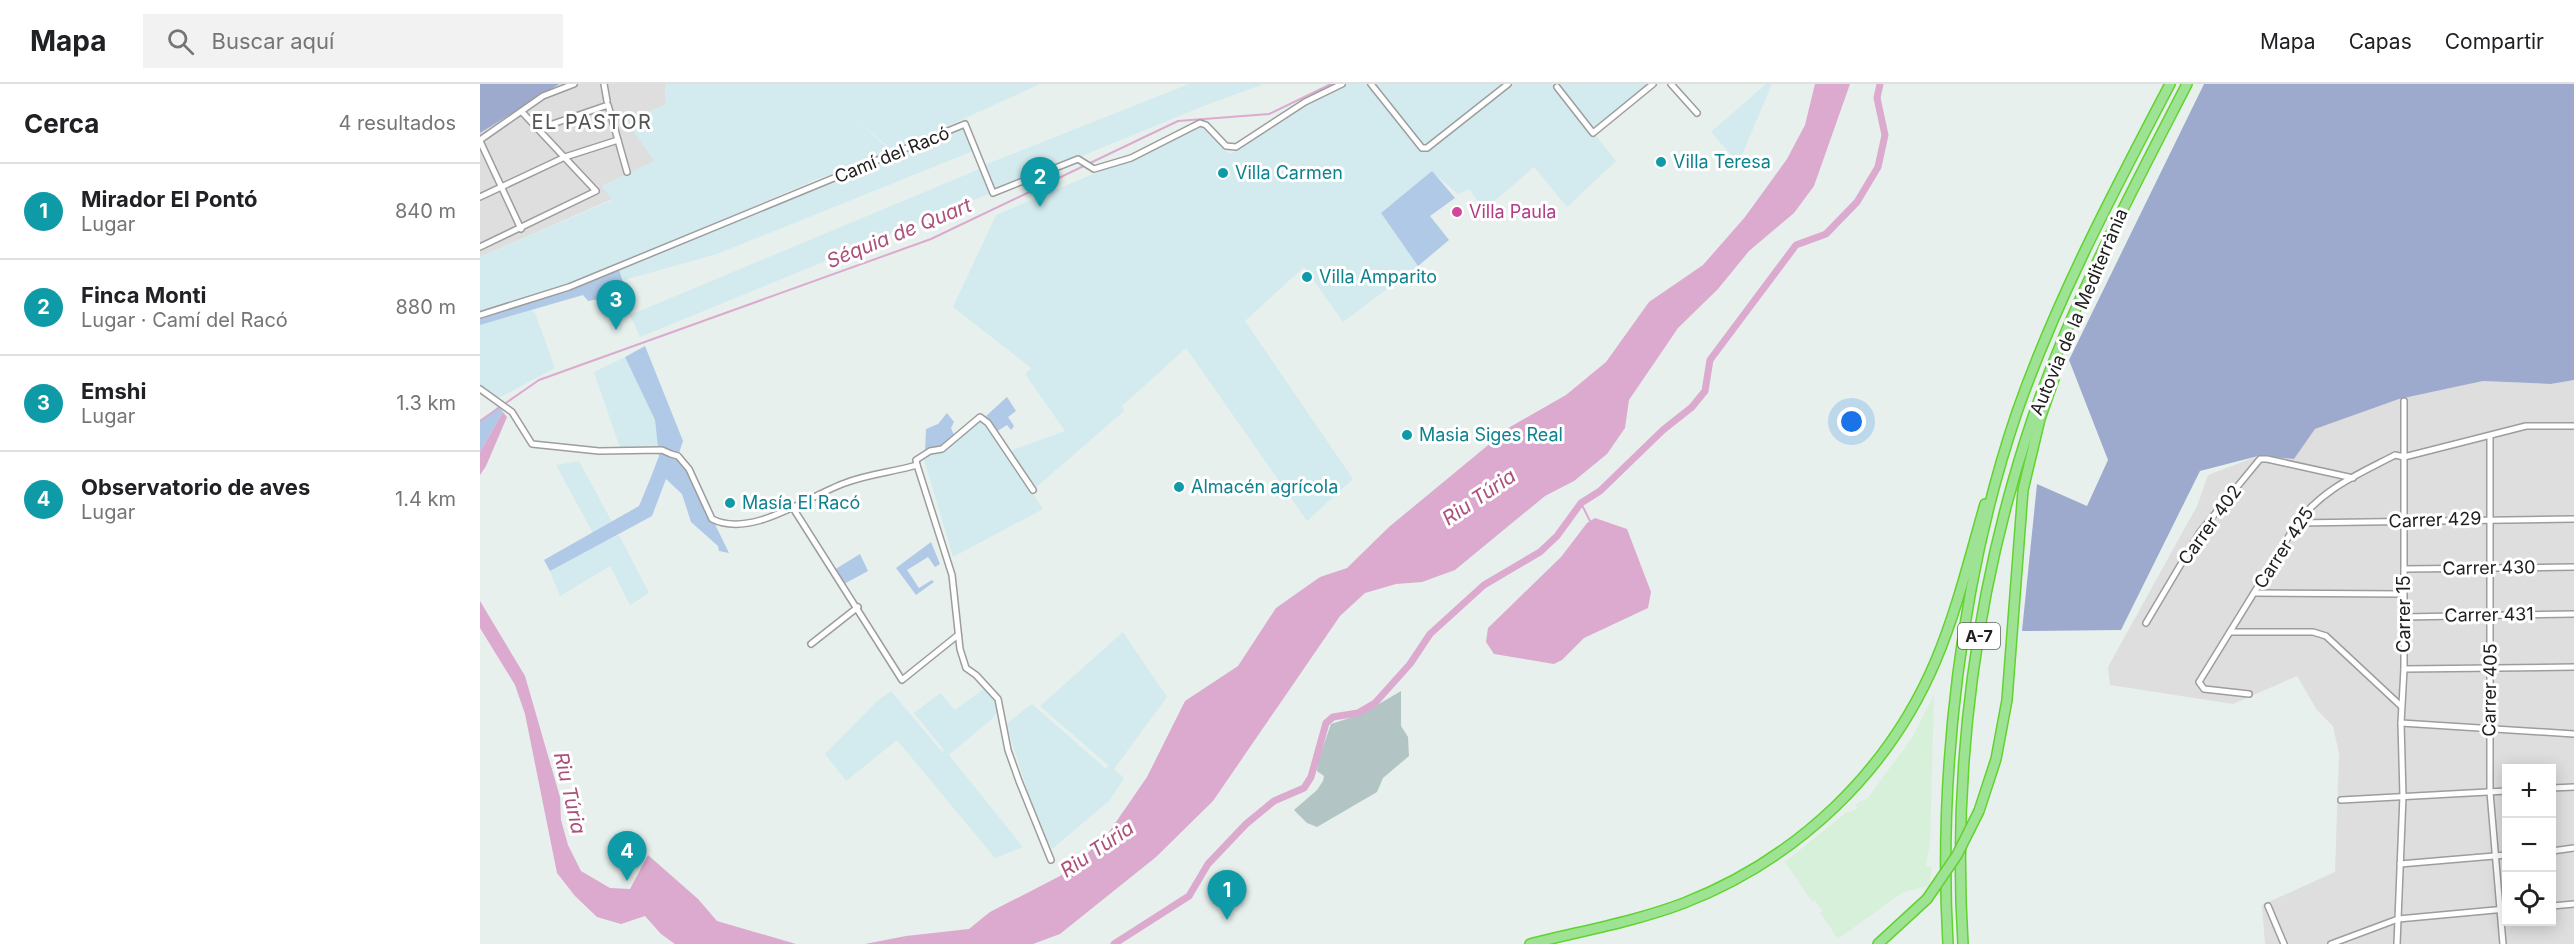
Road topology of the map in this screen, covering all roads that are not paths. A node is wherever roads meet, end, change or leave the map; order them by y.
1 (574, 84) edge
2 (604, 84) edge
3 (1342, 84) edge
4 (1371, 84) edge
5 (1508, 84) edge
6 (1653, 84) edge
7 (1671, 84) edge
8 (2170, 84) edge
9 (2187, 84) edge
10 (1558, 85) edge
11 (608, 103) junction
12 (522, 112) junction
13 (1697, 113) dead end
14 (538, 129) junction
15 (480, 140) edge
16 (618, 140) junction
17 (565, 157) junction
18 (627, 172) dead end
19 (501, 187) junction
20 (480, 197) edge
21 (520, 229) junction
22 (480, 247) edge
23 (480, 315) edge
24 (2063, 340) junction
25 (480, 389) edge
26 (2404, 401) dead end
27 (2574, 426) edge
28 (2490, 436) junction
29 (2404, 457) junction
30 (917, 465) junction
31 (2353, 477) junction
32 (1994, 489) junction
33 (1033, 490) dead end
34 (793, 508) junction
35 (2489, 519) junction
36 (2574, 519) edge
37 (2404, 521) junction
38 (2297, 523) junction
39 (2574, 567) edge
40 (2490, 568) junction
41 (2404, 569) junction
42 (2255, 593) junction
43 (2403, 594) junction
44 (858, 608) junction
45 (2574, 614) edge
46 (2491, 616) junction
47 (2403, 617) junction
48 (2146, 623) dead end
49 (2230, 632) junction
50 (958, 635) junction
51 (811, 644) dead end
52 (2574, 667) edge
53 (2491, 668) junction
54 (2404, 669) junction
55 (2249, 694) dead end
56 (2401, 706) junction
57 (2401, 723) junction
58 (2490, 730) junction
59 (2574, 734) edge
60 (2574, 787) edge
61 (2556, 789) edge
62 (2502, 791) edge
63 (2490, 792) junction
64 (2403, 796) junction
65 (2341, 800) dead end
66 (2574, 848) edge
67 (2556, 850) edge
68 (2502, 856) edge
69 (2495, 857) junction
70 (1051, 860) dead end
71 (2400, 864) junction
72 (2502, 903) edge
73 (2574, 904) edge
74 (2268, 906) dead end
75 (2556, 906) edge
76 (2502, 910) edge
77 (2398, 919) junction
78 (2503, 926) edge
79 (1530, 944) edge
80 (1878, 944) edge
81 (1948, 944) edge
82 (1963, 944) edge
83 (2283, 944) edge
84 (2331, 944) edge
85 (2397, 944) edge
86 (2503, 944) edge

1 - 12 street
2 - 11 street
3 - 23 street, Camí del Racó
4 - 5 street
6 - 10 street
7 - 13 street
8 - 32 highway, Autovia de la Mediterrània / A-7
9 - 24 highway, Autovia de la Mediterrània / A-7
11 - 14 street
11 - 16 street
12 - 14 street
12 - 15 street
14 - 17 street
15 - 19 street
16 - 17 street
16 - 18 street
17 - 19 street
17 - 21 street
19 - 20 street
19 - 21 street
21 - 22 street
24 - 80 highway, bridge
24 - 82 highway, Autovia de la Mediterrània / A-7
25 - 34 street
26 - 29 street, Carrer 15
27 - 28 street
28 - 29 street
28 - 35 street, Carrer 405
29 - 31 street, Carrer 425
29 - 37 street, Carrer 15
30 - 33 street
30 - 34 street
30 - 50 street
31 - 38 street, Carrer 425
31 - 48 street, Carrer 402
32 - 79 highway
32 - 81 highway, Autovia de la Mediterrània / A-7
34 - 44 street
35 - 36 street, Carrer 429
35 - 37 street, Carrer 429
35 - 40 street, Carrer 405
37 - 38 street, Carrer 429
37 - 41 street, Carrer 15
38 - 42 street, Carrer 425
39 - 40 street, Carrer 430
40 - 41 street, Carrer 430
40 - 46 street, Carrer 405
41 - 43 street, Carrer 15
42 - 43 street
42 - 49 street, Carrer 425
43 - 47 street, Carrer 15
44 - 50 street
44 - 51 street
45 - 46 street, Carrer 431
46 - 47 street, Carrer 431
46 - 53 street, Carrer 405
47 - 54 street, Carrer 15
49 - 55 street, Carrer 425
49 - 56 street
50 - 70 street
52 - 53 street
53 - 54 street
53 - 58 street, Carrer 405
54 - 56 street, Carrer 15
56 - 57 street, Carrer 15
57 - 58 street
57 - 64 street, Carrer 15
58 - 59 street
58 - 63 street, Carrer 405
60 - 61 street
62 - 63 street
63 - 64 street
63 - 69 street, Carrer 405
64 - 65 street
64 - 71 street, Carrer 15
66 - 67 street
68 - 69 street
69 - 71 street
69 - 72 street, Carrer 405
71 - 77 street, Carrer 15
73 - 75 street
74 - 83 street
76 - 77 street
77 - 84 street
77 - 85 street, Carrer 15
78 - 86 street, Carrer 405

